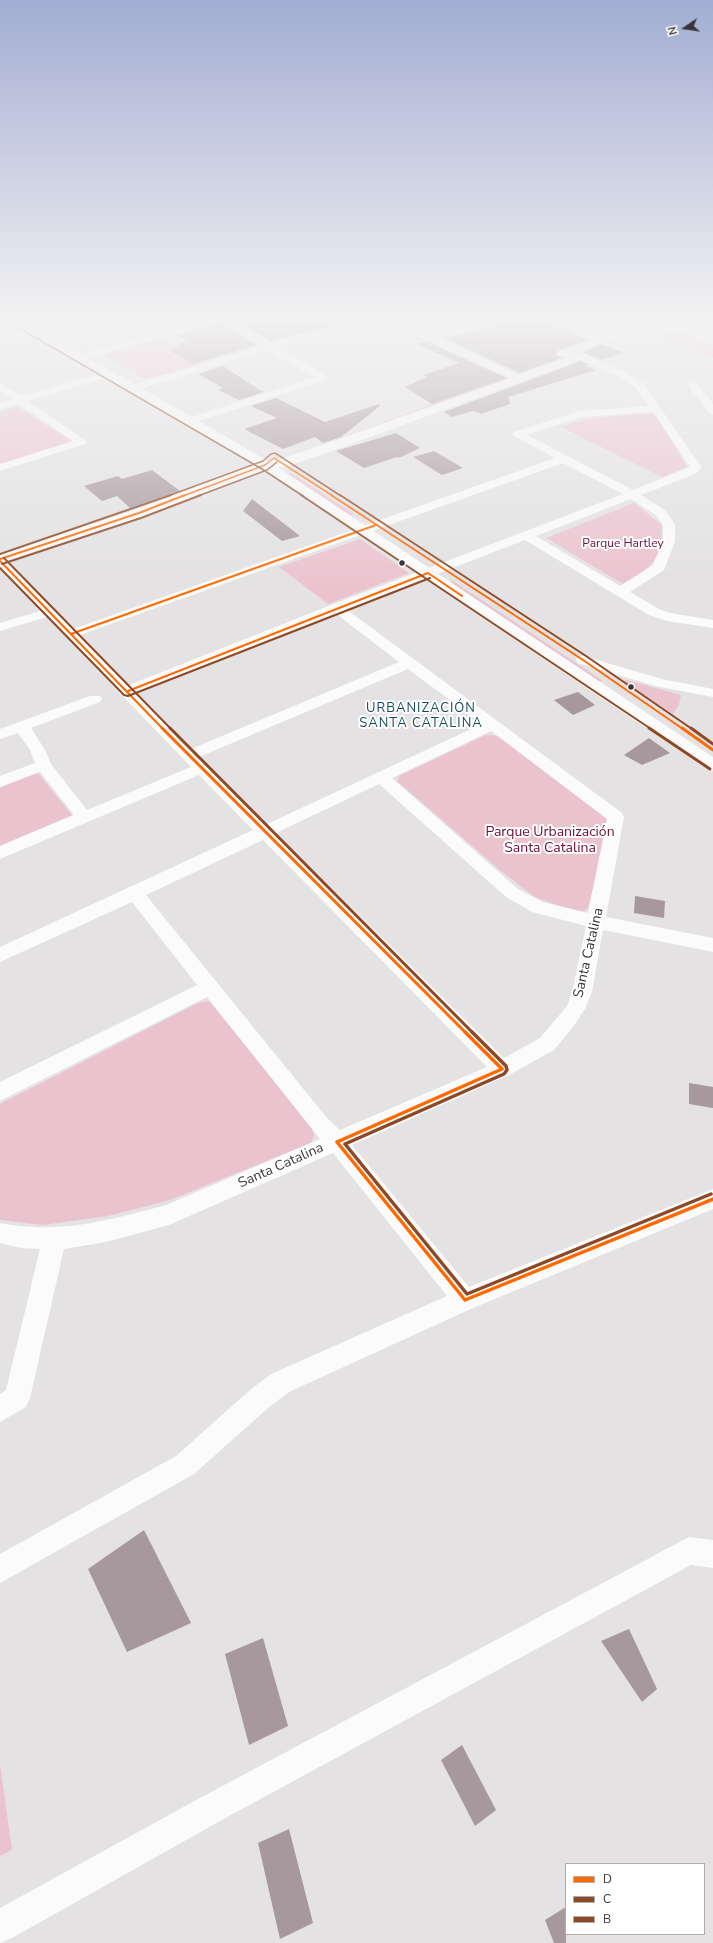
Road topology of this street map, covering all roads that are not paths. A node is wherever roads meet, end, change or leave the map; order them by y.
1 (32, 408) edge
2 (167, 408) edge
3 (189, 408) edge
4 (234, 408) edge
5 (426, 408) edge
6 (656, 408) joint
7 (205, 417) junction
8 (190, 421) junction
9 (563, 459) junction
10 (274, 462) junction
11 (0, 468) edge
12 (633, 495) junction
13 (370, 527) junction
14 (526, 536) junction
15 (0, 560) edge
16 (435, 571) junction
17 (620, 592) junction
18 (336, 608) junction
19 (50, 612) junction
20 (713, 624) edge
21 (0, 627) edge
22 (71, 634) junction
23 (583, 660) junction
24 (409, 663) junction
25 (128, 691) junction
26 (713, 693) edge
27 (95, 699) dead end
28 (492, 725) junction
29 (22, 726) junction
30 (0, 734) edge
31 (713, 750) edge
32 (195, 762) junction
33 (42, 765) junction
34 (713, 765) edge
35 (382, 778) junction
36 (0, 782) edge
37 (84, 816) junction
38 (266, 832) junction
39 (0, 853) edge
40 (135, 894) junction
41 (596, 922) junction
42 (713, 944) edge
43 (0, 955) edge
44 (210, 987) junction
45 (502, 1069) junction
46 (0, 1092) edge
47 (337, 1142) junction
48 (713, 1199) edge
49 (0, 1233) edge
50 (54, 1240) junction
51 (465, 1300) junction
52 (0, 1409) edge
53 (713, 1554) edge
54 (0, 1569) edge
55 (0, 1926) edge

1 - 11 street
2 - 8 main road
3 - 7 main road
4 - 7 street
5 - 10 main road
6 - 9 street
6 - 12 street
7 - 8 street
7 - 10 main road
8 - 10 main road
9 - 12 street
9 - 13 street
10 - 13 main road
10 - 15 main road
12 - 14 street
12 - 17 street
13 - 16 main road
13 - 22 street
14 - 16 street
14 - 17 street
15 - 19 street
16 - 18 street
16 - 23 main road
16 - 34 main road
17 - 20 street
18 - 24 street
18 - 25 street
19 - 21 street
19 - 22 street
22 - 25 street
23 - 26 street
23 - 31 main road
24 - 28 street
24 - 32 street
25 - 32 street
27 - 29 street
28 - 35 street
28 - 41 street, Santa Catalina
29 - 30 street
29 - 33 street
32 - 37 street
32 - 38 street
33 - 36 street
33 - 37 street
35 - 38 street
35 - 41 street
37 - 39 street
38 - 40 street
38 - 45 street
40 - 43 street
40 - 44 street
41 - 42 street
41 - 45 street, Santa Catalina
44 - 46 street
44 - 47 street
45 - 47 street, Santa Catalina
47 - 50 street, Santa Catalina
47 - 51 street
48 - 51 street
49 - 50 street, Santa Catalina
50 - 52 street
51 - 54 street
53 - 55 street

